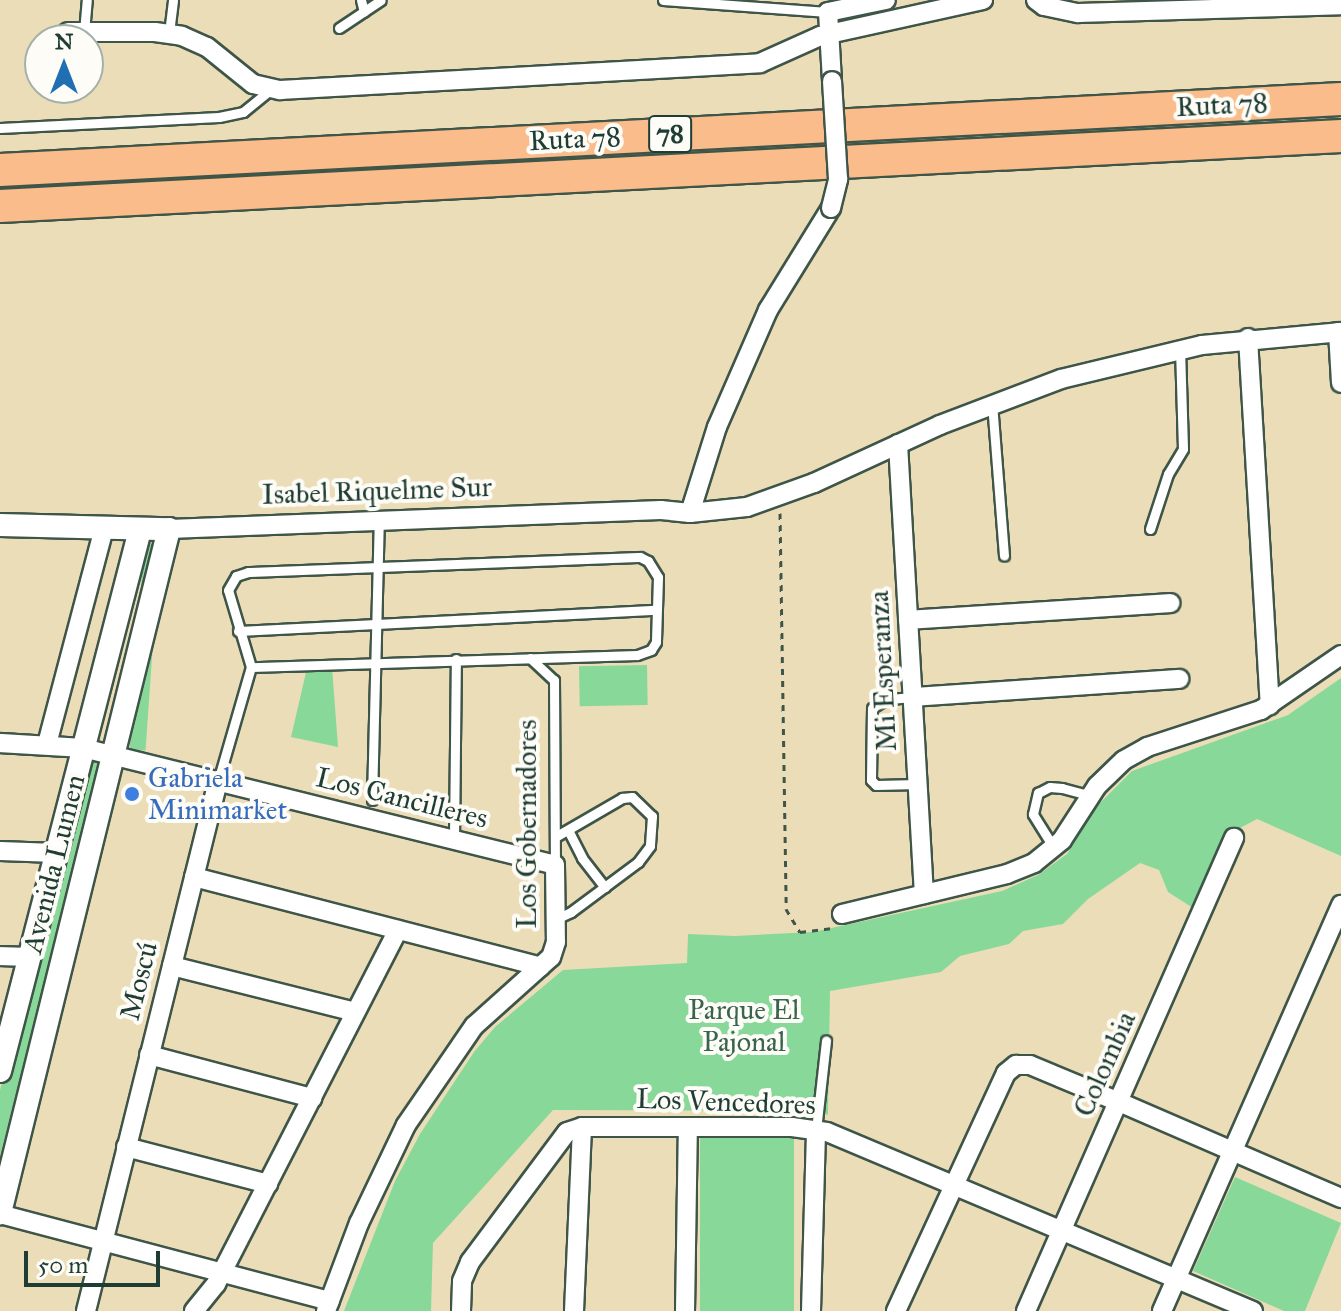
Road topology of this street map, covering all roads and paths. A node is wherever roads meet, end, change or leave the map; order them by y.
1 (87, 0) edge
2 (173, 0) edge
3 (361, 0) edge
4 (381, 0) edge
5 (663, 0) edge
6 (886, 0) edge
7 (983, 0) edge
8 (1036, 0) edge
9 (684, 1) edge
10 (1341, 5) edge
11 (364, 12) junction
12 (828, 12) junction
13 (79, 24) edge
14 (339, 28) dead end
15 (104, 32) edge
16 (169, 33) junction
17 (830, 34) junction
18 (271, 89) junction
19 (1341, 99) edge
20 (0, 128) edge
21 (1341, 136) edge
22 (0, 170) edge
23 (0, 206) edge
24 (1340, 332) edge
25 (1248, 338) junction
26 (1180, 350) junction
27 (1341, 383) edge
28 (992, 403) junction
29 (898, 444) junction
30 (780, 497) junction
31 (690, 513) junction
32 (379, 522) junction
33 (0, 525) edge
34 (104, 529) junction
35 (169, 529) junction
36 (1150, 529) dead end
37 (140, 530) junction
38 (1004, 556) dead end
39 (379, 565) junction
40 (1170, 603) dead end
41 (656, 610) junction
42 (908, 620) junction
43 (377, 623) junction
44 (238, 631) junction
45 (1341, 655) edge
46 (530, 658) junction
47 (456, 659) junction
48 (376, 661) junction
49 (251, 667) junction
50 (1179, 679) dead end
51 (913, 697) junction
52 (1270, 705) junction
53 (0, 743) edge
54 (47, 744) junction
55 (83, 748) junction
56 (111, 755) junction
57 (218, 781) junction
58 (918, 784) junction
59 (1091, 796) junction
60 (372, 800) joint
61 (371, 820) junction
62 (568, 830) junction
63 (555, 837) junction
64 (1234, 838) dead end
65 (454, 840) junction
66 (1054, 848) junction
67 (0, 851) edge
68 (56, 853) junction
69 (555, 865) junction
70 (194, 877) junction
71 (605, 887) junction
72 (924, 894) junction
73 (1341, 905) edge
74 (556, 919) junction
75 (840, 921) joint
76 (398, 930) junction
77 (0, 956) edge
78 (29, 957) junction
79 (172, 966) junction
80 (541, 967) junction
81 (355, 1012) junction
82 (826, 1041) dead end
83 (149, 1055) junction
84 (1, 1063) edge
85 (312, 1098) junction
86 (1119, 1102) junction
87 (582, 1127) junction
88 (688, 1127) junction
89 (816, 1130) junction
90 (126, 1147) junction
91 (1232, 1151) junction
92 (268, 1184) junction
93 (952, 1185) junction
94 (1340, 1196) edge
95 (0, 1214) edge
96 (1062, 1231) junction
97 (103, 1241) junction
98 (223, 1272) junction
99 (1176, 1279) junction
100 (328, 1306) edge
101 (86, 1311) edge
102 (194, 1311) edge
103 (461, 1311) edge
104 (574, 1311) edge
105 (685, 1311) edge
106 (811, 1311) edge
107 (896, 1311) edge
108 (1026, 1311) edge
109 (1162, 1311) edge
110 (1253, 1311) edge

1 - 13 lane
2 - 16 lane
3 - 11 lane
4 - 11 lane
5 - 9 lane
6 - 12 street
7 - 17 street
8 - 10 street
9 - 12 lane
11 - 14 lane
12 - 17 street
15 - 16 street
16 - 18 street
17 - 18 street
17 - 31 street, bridge
18 - 20 lane
19 - 22 highway, Ruta 78 / 78
21 - 23 highway, Ruta 78 / 78
24 - 25 street, Isabel Riquelme Sur
24 - 27 street
25 - 26 street, Isabel Riquelme Sur
25 - 52 street
26 - 28 street, Isabel Riquelme Sur
26 - 36 lane
28 - 29 street, Isabel Riquelme Sur
28 - 38 lane
29 - 30 street, Isabel Riquelme Sur
29 - 42 street, Mi Esperanza
30 - 31 street, Isabel Riquelme Sur
30 - 75 path
31 - 32 street, Isabel Riquelme Sur
32 - 35 street, Isabel Riquelme Sur
32 - 39 lane
33 - 34 street, Isabel Riquelme Sur
34 - 37 street, Isabel Riquelme Sur
34 - 54 street
35 - 37 street, Isabel Riquelme Sur
35 - 56 street, Avenida Lumen
37 - 55 street, Avenida Lumen
39 - 41 lane
39 - 43 lane
39 - 44 lane
40 - 42 street
41 - 43 lane
41 - 46 lane
42 - 51 street, Mi Esperanza
43 - 44 lane
43 - 48 lane
44 - 49 lane
45 - 52 street
46 - 47 lane
46 - 63 lane, Los Gobernadores
47 - 48 lane
47 - 65 lane
48 - 49 lane
48 - 60 lane
49 - 57 lane, Moscú
50 - 51 street
51 - 58 street, Mi Esperanza
51 - 58 lane
52 - 59 street
53 - 54 street, Los Cancilleres
54 - 55 street, Los Cancilleres
55 - 56 street, Los Cancilleres
55 - 68 street, Avenida Lumen
56 - 57 street, Los Cancilleres
56 - 95 street, Avenida Lumen
57 - 61 street, Los Cancilleres
57 - 70 street, Moscú
58 - 72 street, Mi Esperanza
59 - 66 street
59 - 66 lane
60 - 61 street
61 - 65 street, Los Cancilleres
62 - 63 lane
62 - 71 lane
62 - 71 lane
63 - 69 lane, Los Gobernadores
64 - 86 street, Colombia
65 - 69 street, Los Cancilleres
66 - 72 street
67 - 68 street
68 - 78 street, Avenida Lumen
69 - 74 street, Los Gobernadores
70 - 76 street
70 - 79 street, Moscú
71 - 74 lane
72 - 75 street
73 - 91 street
74 - 80 street, Los Gobernadores
76 - 80 street
76 - 81 street
77 - 78 street
78 - 84 street, Avenida Lumen
79 - 81 street
79 - 83 street, Moscú
80 - 100 street, Los Gobernadores
81 - 85 street
82 - 89 lane
83 - 85 street
83 - 90 street, Moscú
85 - 92 street
86 - 91 street
86 - 93 street
86 - 96 street, Colombia
87 - 88 street, Los Vencedores
87 - 103 street
87 - 104 street
88 - 89 street, Los Vencedores
88 - 105 street
89 - 93 street, Los Vencedores
89 - 106 street
90 - 92 street
90 - 97 street, Moscú
91 - 94 street
91 - 99 street
92 - 98 street
93 - 96 street, Los Vencedores
93 - 107 street
95 - 97 street
96 - 99 street, Los Vencedores
96 - 108 street, Colombia
97 - 98 street
97 - 101 street, Moscú
98 - 100 street
98 - 102 street
99 - 109 street
99 - 110 street, Los Vencedores

